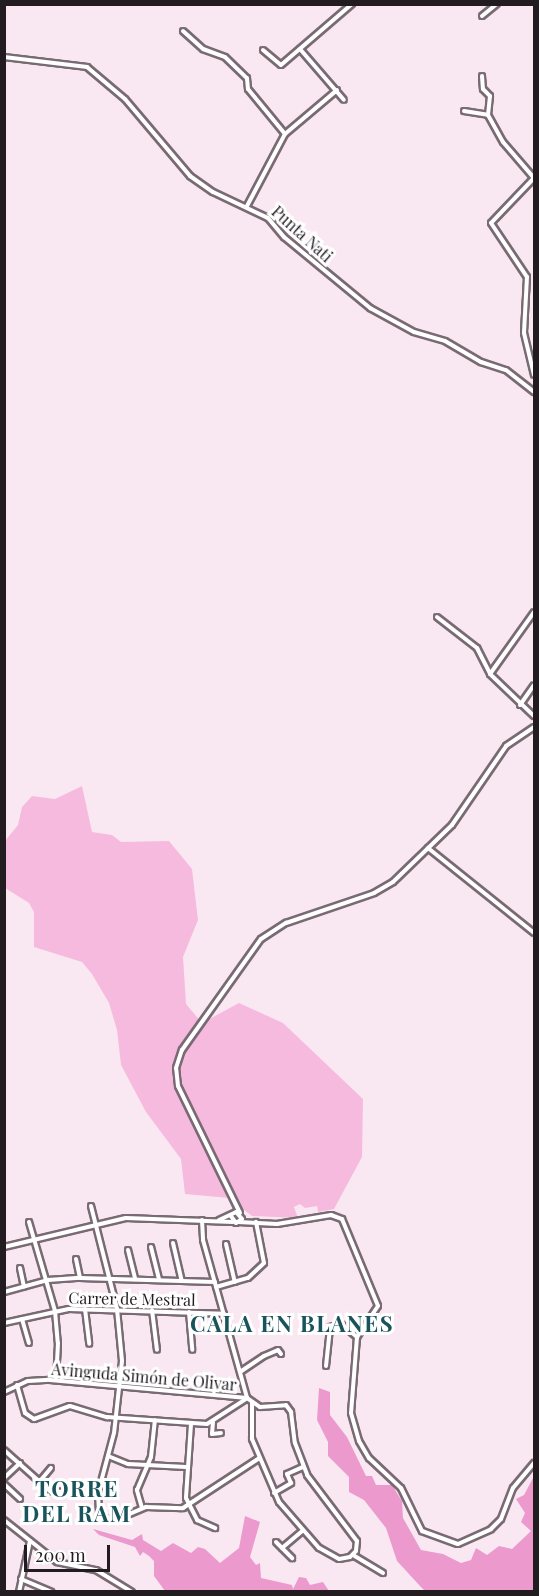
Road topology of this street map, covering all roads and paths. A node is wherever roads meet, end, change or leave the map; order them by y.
1 (352, 4) edge
2 (497, 4) edge
3 (482, 16) dead end
4 (183, 30) dead end
5 (300, 49) junction
6 (263, 50) dead end
7 (4, 57) edge
8 (482, 76) dead end
9 (337, 90) junction
10 (344, 100) dead end
11 (464, 111) dead end
12 (488, 115) junction
13 (285, 134) junction
14 (534, 178) edge
15 (247, 206) junction
16 (534, 375) edge
17 (534, 392) edge
18 (534, 612) edge
19 (437, 617) dead end
20 (490, 674) junction
21 (534, 685) edge
22 (520, 705) junction
23 (534, 716) edge
24 (534, 727) edge
25 (428, 848) junction
26 (534, 933) edge
27 (234, 1201) junction
28 (91, 1206) dead end
29 (231, 1215) junction
30 (241, 1215) junction
31 (202, 1220) junction
32 (215, 1221) junction
33 (29, 1222) dead end
34 (236, 1222) junction
35 (254, 1222) junction
36 (96, 1224) junction
37 (35, 1239) junction
38 (173, 1243) dead end
39 (226, 1244) dead end
40 (4, 1247) edge
41 (151, 1247) dead end
42 (128, 1250) dead end
43 (76, 1259) dead end
44 (20, 1268) dead end
45 (80, 1278) junction
46 (111, 1278) junction
47 (135, 1279) junction
48 (48, 1280) junction
49 (159, 1280) junction
50 (182, 1281) junction
51 (235, 1282) junction
52 (216, 1285) junction
53 (24, 1287) junction
54 (4, 1292) edge
55 (85, 1309) junction
56 (117, 1309) junction
57 (152, 1310) junction
58 (55, 1311) junction
59 (189, 1312) junction
60 (224, 1314) junction
61 (22, 1319) junction
62 (4, 1323) edge
63 (357, 1337) junction
64 (28, 1343) dead end
65 (89, 1344) dead end
66 (157, 1350) dead end
67 (192, 1350) dead end
68 (281, 1354) dead end
69 (326, 1366) dead end
70 (240, 1372) junction
71 (56, 1380) junction
72 (17, 1385) junction
73 (119, 1387) junction
74 (4, 1392) edge
75 (247, 1398) junction
76 (252, 1402) junction
77 (260, 1407) junction
78 (251, 1413) junction
79 (117, 1417) junction
80 (155, 1420) junction
81 (213, 1422) junction
82 (191, 1424) junction
83 (220, 1433) dead end
84 (4, 1450) edge
85 (108, 1456) junction
86 (258, 1459) junction
87 (20, 1463) junction
88 (534, 1463) edge
89 (147, 1466) junction
90 (186, 1467) junction
91 (303, 1467) junction
92 (51, 1468) dead end
93 (4, 1478) edge
94 (40, 1481) junction
95 (4, 1484) edge
96 (64, 1492) dead end
97 (274, 1493) junction
98 (20, 1499) dead end
99 (189, 1505) junction
100 (142, 1508) junction
101 (4, 1520) edge
102 (215, 1528) dead end
103 (302, 1531) junction
104 (30, 1541) junction
105 (276, 1542) dead end
106 (282, 1548) junction
107 (354, 1555) junction
108 (292, 1558) dead end
109 (383, 1573) dead end
110 (21, 1579) junction
111 (19, 1592) edge
112 (51, 1592) edge
113 (132, 1592) edge

1 - 5 street
2 - 3 street
4 - 13 street
5 - 6 street
5 - 9 street
7 - 15 street, Punta Nati
8 - 12 street
9 - 10 street
9 - 13 street
11 - 12 street
12 - 14 street
13 - 15 street
14 - 16 street
15 - 17 street, Punta Nati
18 - 20 street
19 - 20 street
20 - 22 street
21 - 22 street
22 - 23 street
24 - 25 street
25 - 26 street
25 - 27 street
27 - 29 street
27 - 30 street
28 - 36 street
29 - 30 street
29 - 32 street
29 - 34 street
30 - 34 street
30 - 35 street
31 - 32 street
31 - 36 street
31 - 52 street
32 - 34 street
33 - 37 street
34 - 35 street
35 - 51 street
35 - 63 street
36 - 37 street
36 - 46 street
37 - 40 street
37 - 48 street
38 - 50 street
39 - 51 street
41 - 49 street
42 - 47 street
43 - 45 street
44 - 53 street
45 - 46 street
45 - 48 street
46 - 47 street
46 - 56 street
47 - 49 street
48 - 53 street
48 - 58 street
49 - 50 street
50 - 52 street
51 - 52 street
52 - 60 street
53 - 54 street
55 - 56 street, Carrer de Mestral
55 - 58 street, Carrer de Mestral
55 - 65 street
56 - 57 street, Carrer de Mestral
56 - 73 street
57 - 59 street, Carrer de Mestral
57 - 66 street
58 - 61 street, Carrer de Mestral
58 - 71 street
59 - 60 street, Carrer de Mestral
59 - 67 street
60 - 70 street
61 - 62 street, Carrer de Mestral
61 - 64 street
63 - 69 street
63 - 88 street
68 - 70 street
70 - 75 street
71 - 72 street, Avinguda Simón de Olivar
71 - 73 street, Avinguda Simón de Olivar
72 - 74 street, Avinguda Simón de Olivar
72 - 79 street
73 - 75 street, Avinguda Simón de Olivar
73 - 79 street
75 - 76 street
75 - 81 street
76 - 77 street
76 - 78 street
77 - 78 street
77 - 91 street
78 - 86 street
79 - 80 street
79 - 85 street
80 - 82 street
80 - 89 street
81 - 82 street
81 - 83 street
82 - 90 street
84 - 87 street
85 - 89 street
85 - 100 street
86 - 97 street
86 - 99 street
87 - 93 street
87 - 94 street
89 - 90 street
89 - 100 street
90 - 99 street
91 - 97 street
91 - 107 street
92 - 94 street
94 - 96 street
95 - 98 street
97 - 103 street
99 - 100 street
99 - 102 street
101 - 104 street
103 - 106 street
103 - 107 street
104 - 110 street
104 - 113 street
105 - 106 street
106 - 108 street
107 - 109 street
110 - 111 street
110 - 112 street

